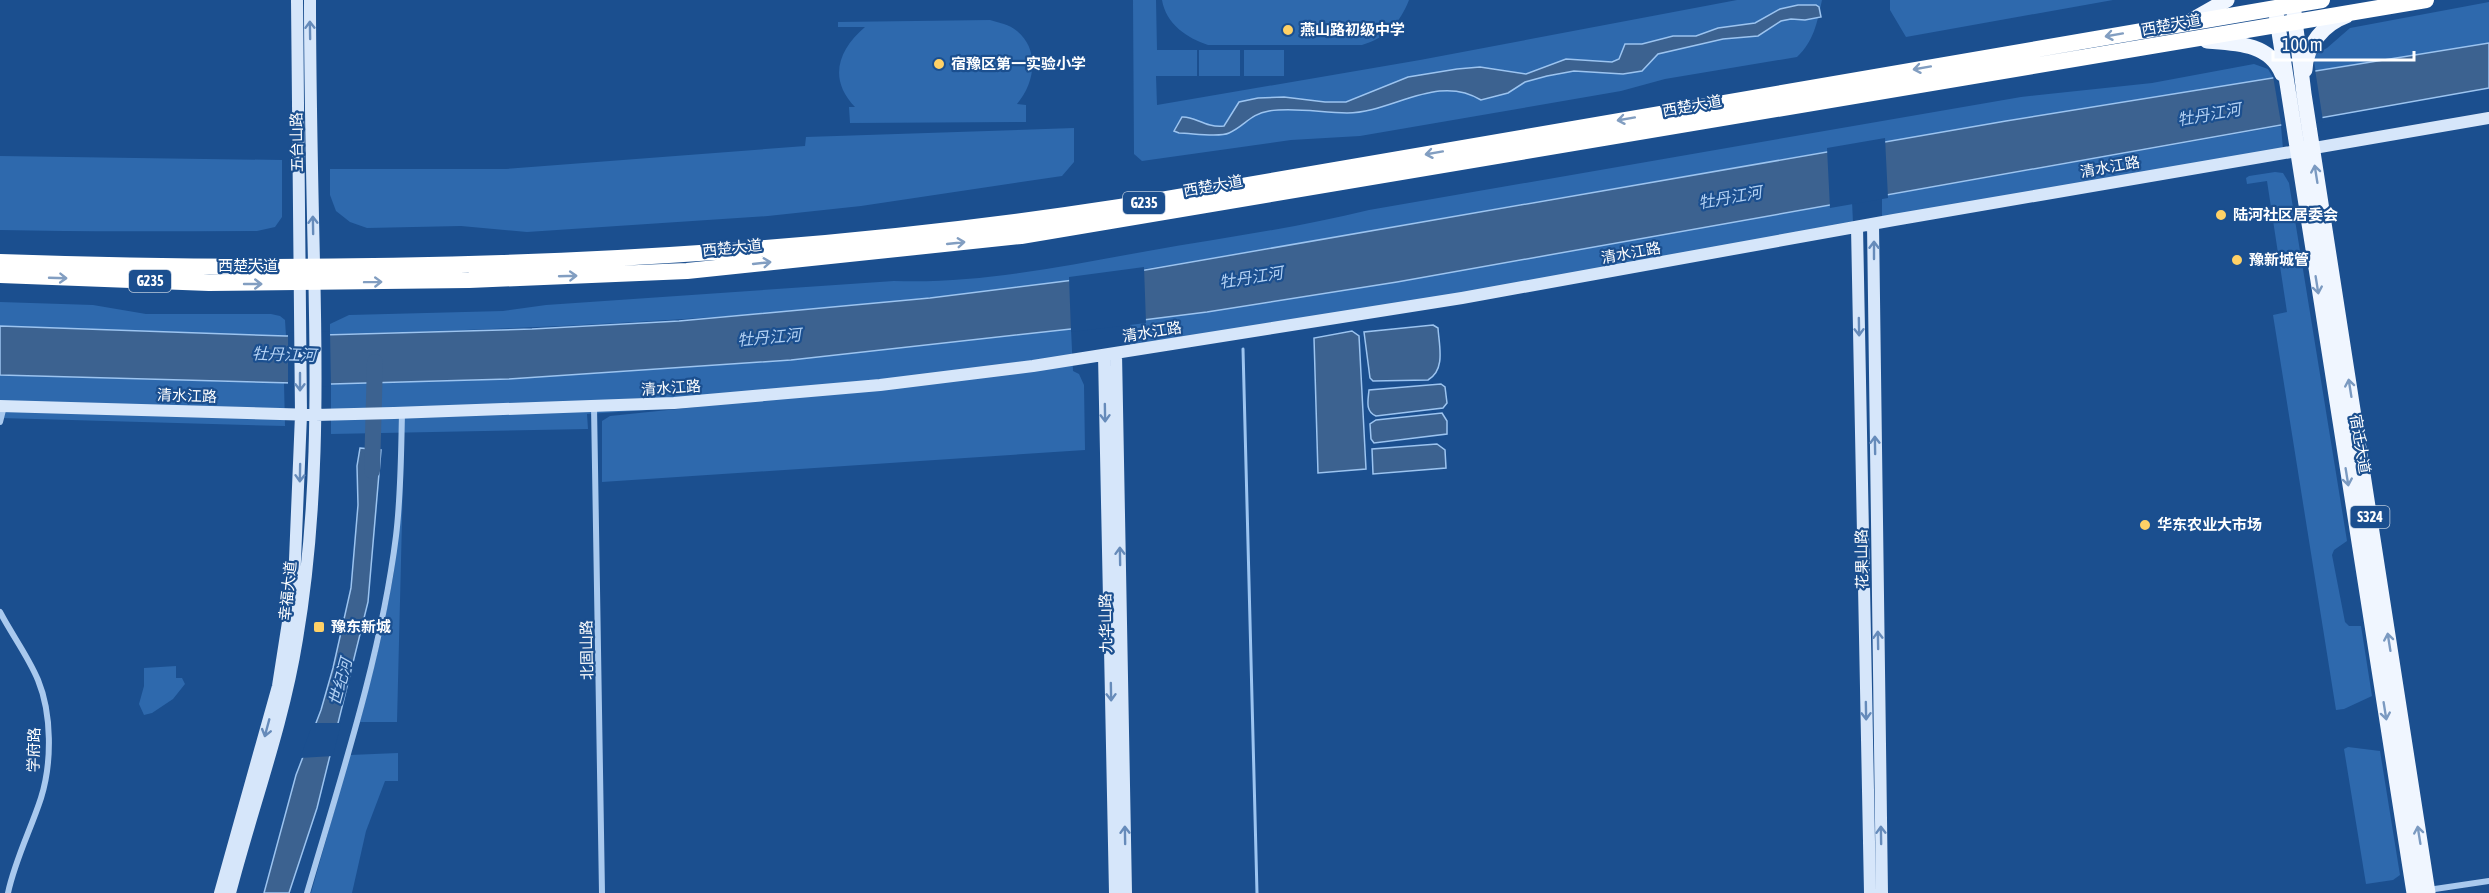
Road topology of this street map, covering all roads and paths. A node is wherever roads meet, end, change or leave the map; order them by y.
1 (297, 0) edge
2 (310, 0) edge
3 (2227, 0) edge
4 (2322, 0) edge
5 (2426, 0) edge
6 (2293, 2) edge
7 (2275, 4) edge
8 (2361, 11) junction
9 (2296, 22) junction
10 (2187, 23) junction
11 (2277, 25) junction
12 (2192, 40) junction
13 (2285, 82) junction
14 (2304, 94) junction
15 (2489, 118) edge
16 (2312, 145) junction
17 (2296, 147) junction
18 (1874, 224) junction
19 (1857, 227) junction
20 (0, 262) edge
21 (306, 266) junction
22 (0, 275) edge
23 (307, 284) junction
24 (1110, 354) junction
25 (2, 406) edge
26 (594, 406) junction
27 (398, 413) junction
28 (301, 415) junction
29 (315, 415) junction
30 (0, 422) edge
31 (0, 612) edge
32 (2489, 881) edge
33 (2423, 892) edge
34 (8, 893) edge
35 (220, 893) edge
36 (230, 893) edge
37 (307, 893) edge
38 (602, 893) edge
39 (1115, 893) edge
40 (1126, 893) edge
41 (1870, 893) edge
42 (1882, 893) edge

1 - 21 street, 五台山路
21 -> 2 street, 五台山路
3 - 10 main road
4 - 6 highway, 西楚大道
5 - 8 highway, 西楚大道
6 - 7 highway, 西楚大道
6 - 9 main road, 宿迁大道 / S324
7 - 10 highway, 西楚大道 / G235
7 - 11 main road, 宿迁大道 / S324
8 - 9 highway, 西楚大道
8 - 14 main road
9 - 11 highway, 西楚大道
9 - 14 main road, 宿迁大道 / S324
10 -> 21 highway, 西楚大道 / G235
11 - 12 highway, 西楚大道 / G235
11 - 13 main road, 宿迁大道 / S324
12 - 13 main road
23 -> 12 highway, 西楚大道 / G235
13 - 17 main road, 宿迁大道 / S324
14 - 16 main road, 宿迁大道 / S324
15 - 16 street
16 - 17 street, 清水江路
33 -> 16 main road, 宿迁大道 / S324
17 - 18 street, 清水江路
17 -> 33 main road, 宿迁大道 / S324
18 - 19 street, 清水江路
42 -> 18 street, 花果山路
19 - 24 street, 清水江路
19 -> 41 street, 花果山路
20 - 21 highway, 西楚大道 / G235
21 - 23 street, 五台山路
22 -> 23 highway, 西楚大道 / G235
23 -> 28 street, 幸福大道
23 - 29 street, 幸福大道
24 - 26 street, 清水江路
24 -> 39 street, 九华山路
40 -> 24 street, 九华山路
25 - 28 street, 清水江路
25 - 30 street
26 - 27 street, 清水江路
26 - 38 street, 北固山路
27 - 29 street, 清水江路
27 - 37 street
28 - 29 street, 清水江路
28 -> 35 street, 幸福大道
29 - 36 street, 幸福大道
31 - 34 street, 学府路
32 - 33 street

